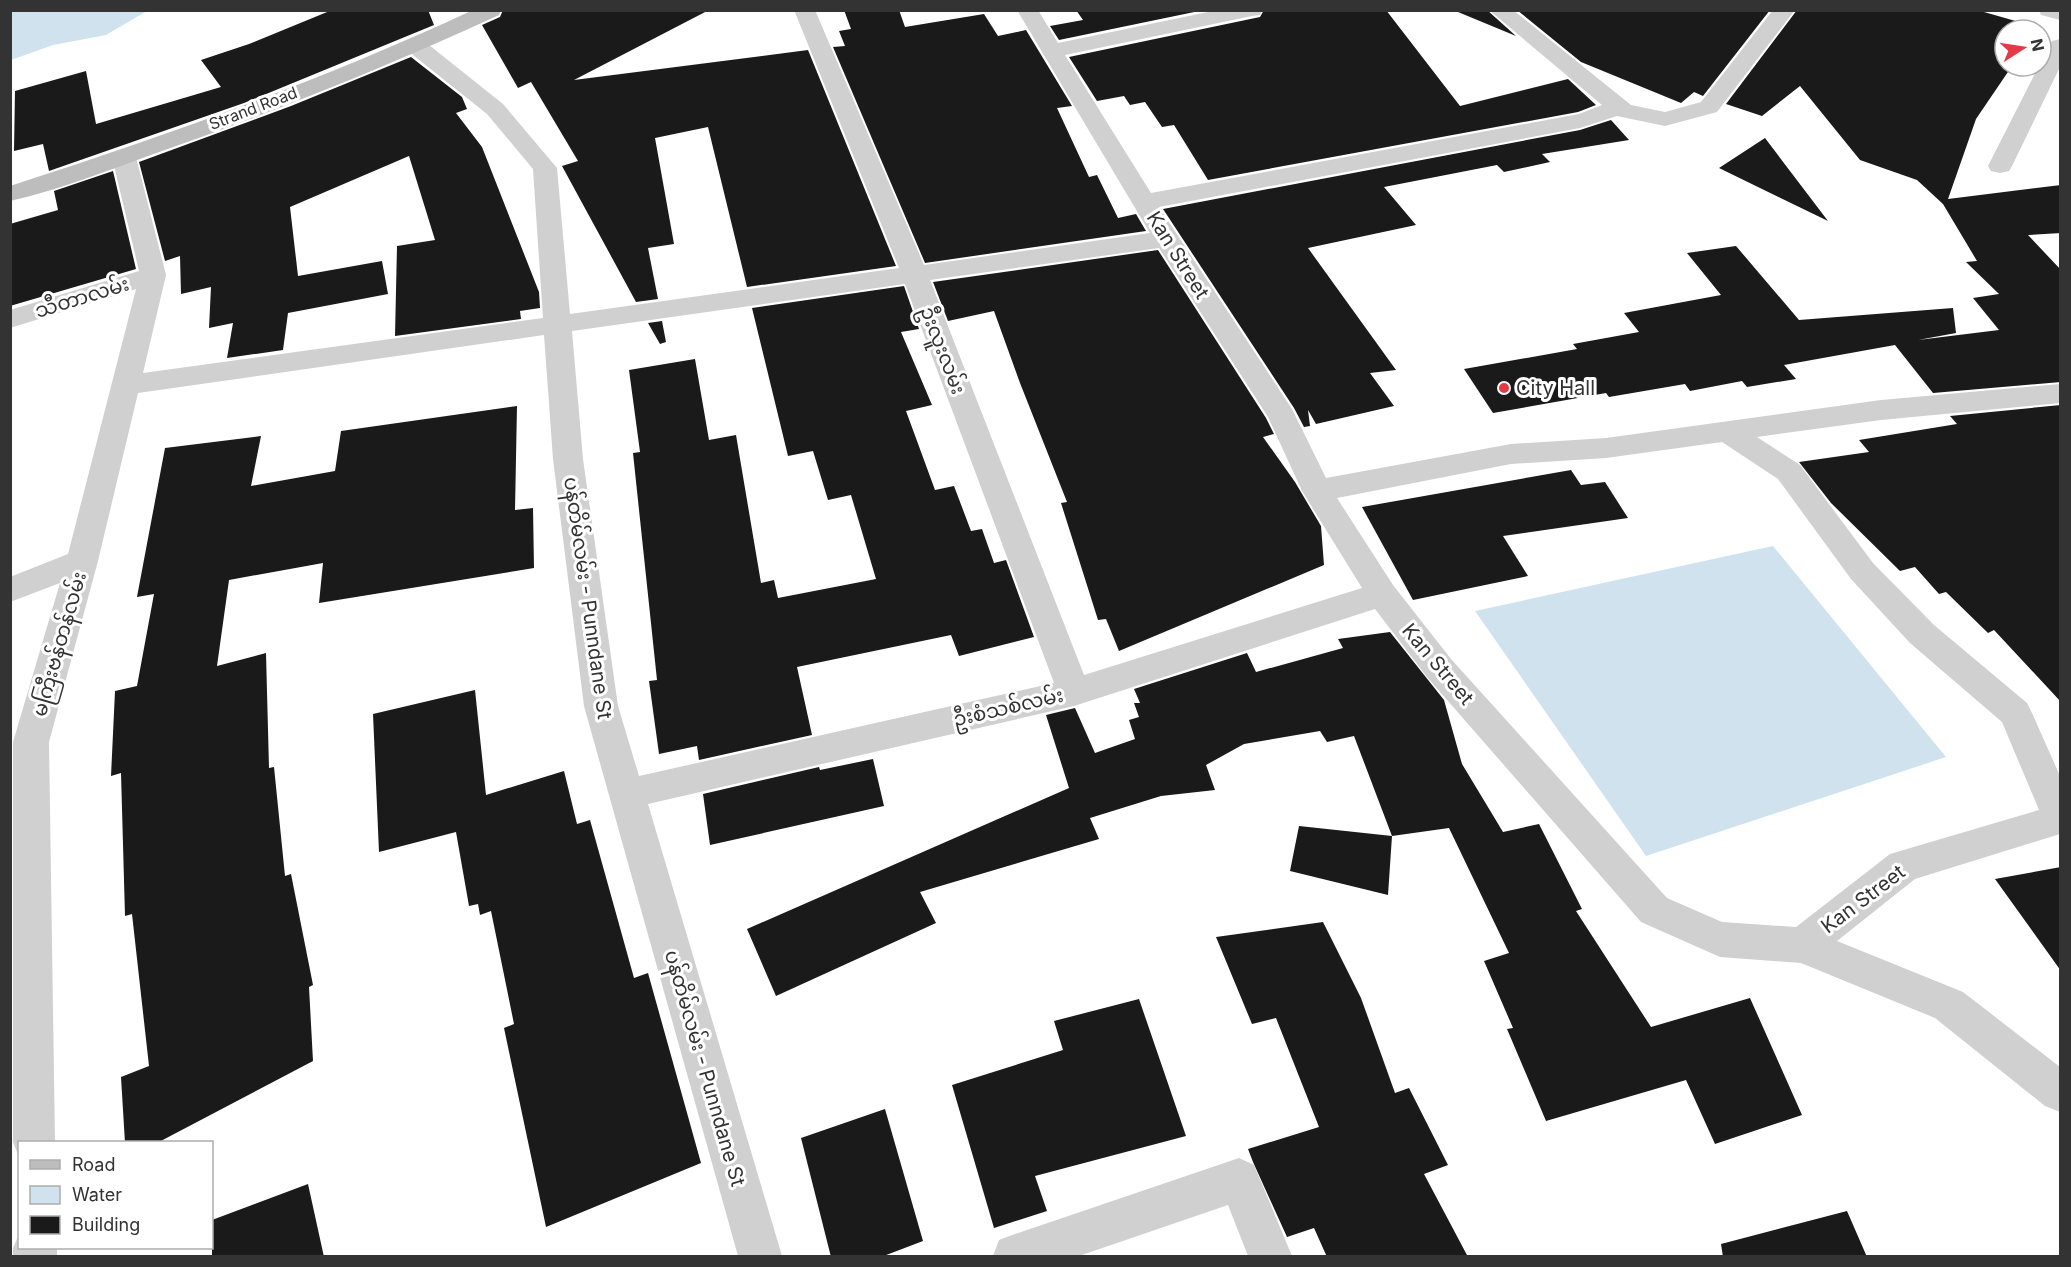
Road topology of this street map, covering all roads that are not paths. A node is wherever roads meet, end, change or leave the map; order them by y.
1 (491, 10) edge
2 (804, 10) edge
3 (1027, 10) edge
4 (1252, 10) edge
5 (1499, 10) edge
6 (1785, 10) edge
7 (2049, 10) edge
8 (2061, 14) edge
9 (416, 46) junction
10 (2061, 46) edge
11 (1053, 51) junction
12 (1617, 106) junction
13 (124, 157) junction
14 (2000, 166) dead end
15 (10, 194) edge
16 (1145, 202) junction
17 (1166, 239) junction
18 (153, 275) junction
19 (915, 275) junction
20 (10, 319) edge
21 (559, 323) junction
22 (127, 385) junction
23 (2061, 393) edge
24 (1726, 431) junction
25 (1317, 491) junction
26 (82, 561) junction
27 (10, 590) edge
28 (1382, 594) junction
29 (1074, 692) junction
30 (21, 747) edge
31 (626, 794) junction
32 (2061, 817) edge
33 (1802, 945) junction
34 (2061, 1092) edge
35 (34, 1141) edge
36 (760, 1257) edge
37 (1015, 1257) edge
38 (1270, 1257) edge

1 - 9 main road, Strand Road
2 - 19 street, ဦးလူးလမ်း
3 - 11 street, Kan Street
4 - 11 street
5 - 12 street
6 - 12 street
7 - 8 street
9 - 13 main road, Strand Road
9 - 21 street, ပန်တိမ်လမ်း - Punndane St
10 - 14 street
11 - 16 street, Kan Street
12 - 16 street
13 - 15 main road, Strand Road
13 - 18 street, မကြီးဗန်တန်လမ်း
16 - 17 street, Kan Street
17 - 19 street
17 - 25 street, Kan Street
18 - 20 street, သီတာလမ်း
18 - 22 street, မကြီးဗန်တန်လမ်း
19 - 21 street
19 - 29 street, ဦးလူးလမ်း
21 - 22 street
21 - 31 street, ပန်တိမ်လမ်း - Punndane St
22 - 26 street, မကြီးဗန်တန်လမ်း
23 - 24 street
24 - 25 street
24 - 32 street
25 - 28 street, Kan Street
26 - 27 street
26 - 30 street, မကြီးဗန်တန်လမ်း
28 - 29 street, ဦးစံသစ်လမ်း
28 - 33 street, Kan Street
29 - 31 street, ဦးစံသစ်လမ်း
30 - 35 street, မကြီးဗန်တန်လမ်း
31 - 36 street, ပန်တိမ်လမ်း - Punndane St
32 - 33 street, Kan Street
33 - 34 street
37 - 38 street

